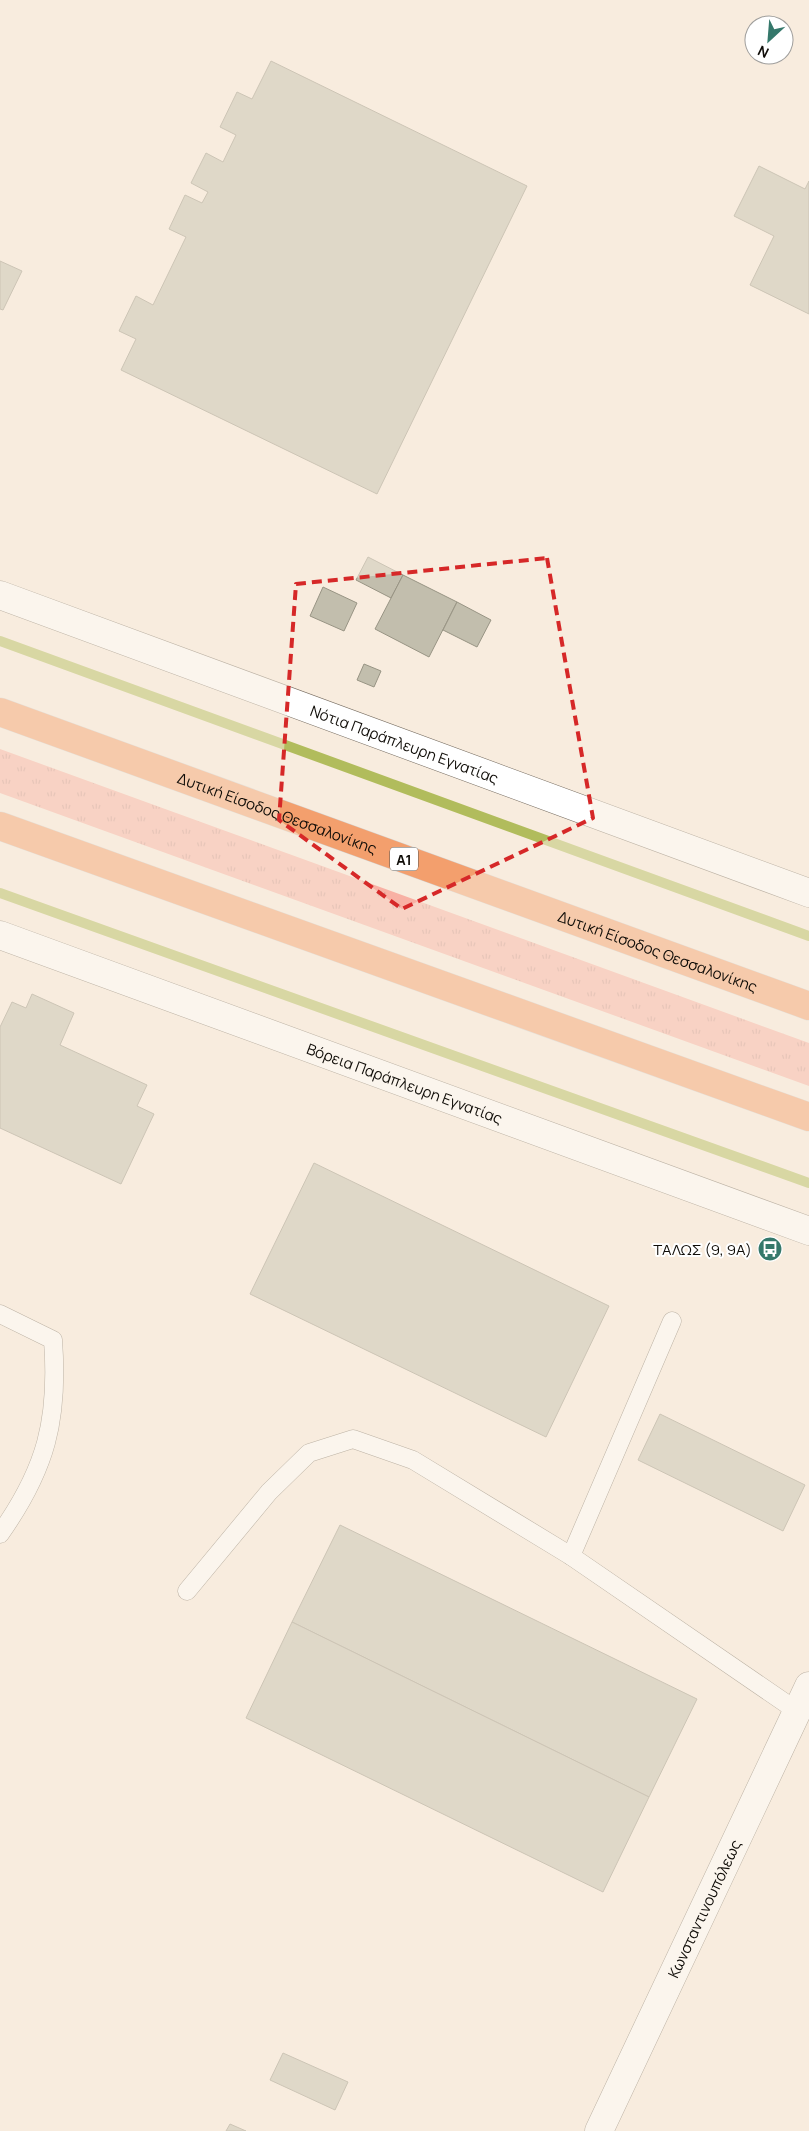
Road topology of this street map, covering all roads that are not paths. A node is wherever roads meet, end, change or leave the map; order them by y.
1 (0, 595) edge
2 (0, 712) edge
3 (0, 826) edge
4 (809, 893) edge
5 (0, 935) edge
6 (809, 1006) edge
7 (809, 1117) edge
8 (809, 1231) edge
9 (0, 1314) edge
10 (672, 1321) dead end
11 (0, 1534) edge
12 (571, 1556) junction
13 (187, 1591) dead end
14 (809, 1686) edge
15 (797, 1712) junction
16 (598, 2131) edge

1 - 4 street, Νότια Παράπλευρη Εγνατίας
2 - 6 highway, Δυτική Είσοδος Θεσσαλονίκης / Α1
3 - 7 highway
5 - 8 street, Βόρεια Παράπλευρη Εγνατίας
9 - 11 lane
10 - 12 lane
12 - 13 lane
12 - 15 lane
14 - 15 street, Κωνσταντινουπόλεως
15 - 16 street, Κωνσταντινουπόλεως

